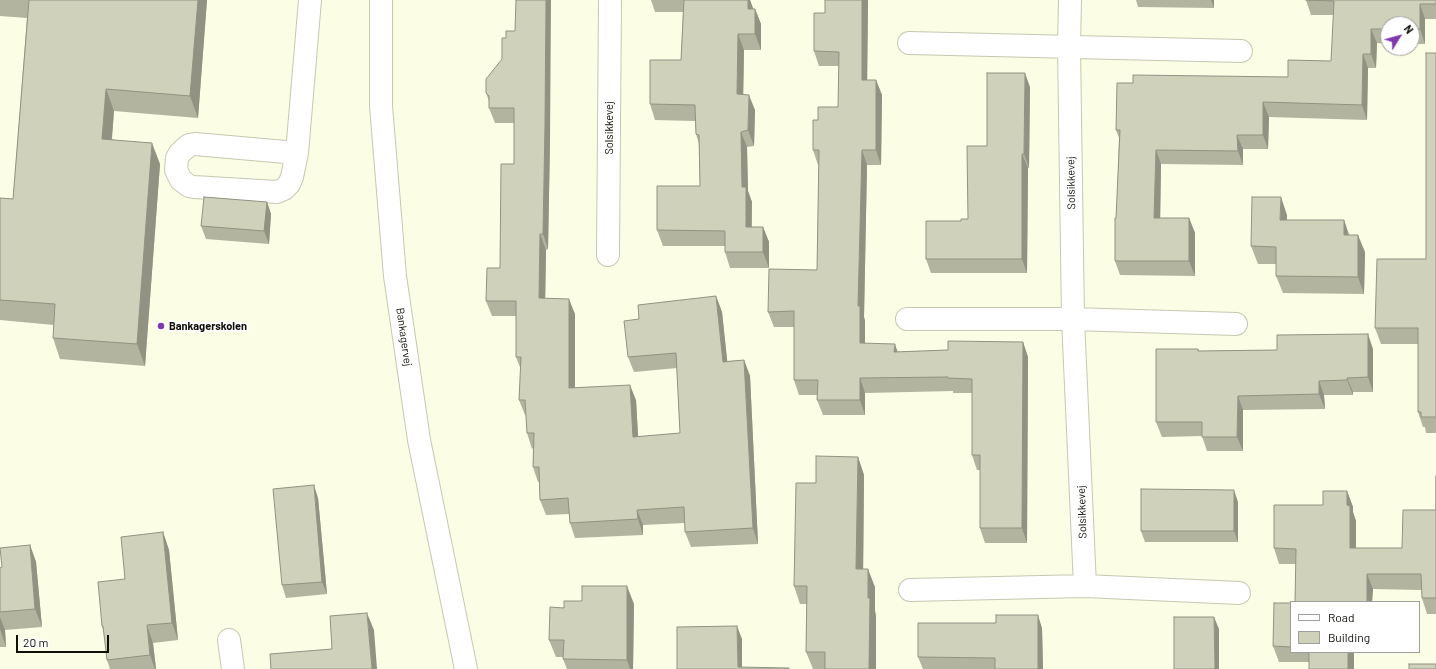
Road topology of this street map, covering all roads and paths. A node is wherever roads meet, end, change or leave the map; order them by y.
1 (310, 0) edge
2 (380, 0) edge
3 (610, 0) edge
4 (1070, 0) edge
5 (909, 43) dead end
6 (1069, 47) junction
7 (1241, 51) dead end
8 (297, 152) junction
9 (608, 256) dead end
10 (907, 319) dead end
11 (1074, 319) junction
12 (1236, 324) dead end
13 (1085, 586) junction
14 (910, 590) dead end
15 (1239, 592) dead end
16 (229, 640) dead end
17 (232, 669) edge
18 (466, 669) edge

1 - 8 street
2 - 18 street, Bankagervej
3 - 9 street, Solsikkevej
4 - 6 street, Solsikkevej
5 - 6 street
6 - 7 street
6 - 11 street, Solsikkevej
8 - 8 street
10 - 11 street
11 - 12 street
11 - 13 street, Solsikkevej
13 - 14 street
13 - 15 street
16 - 17 street

